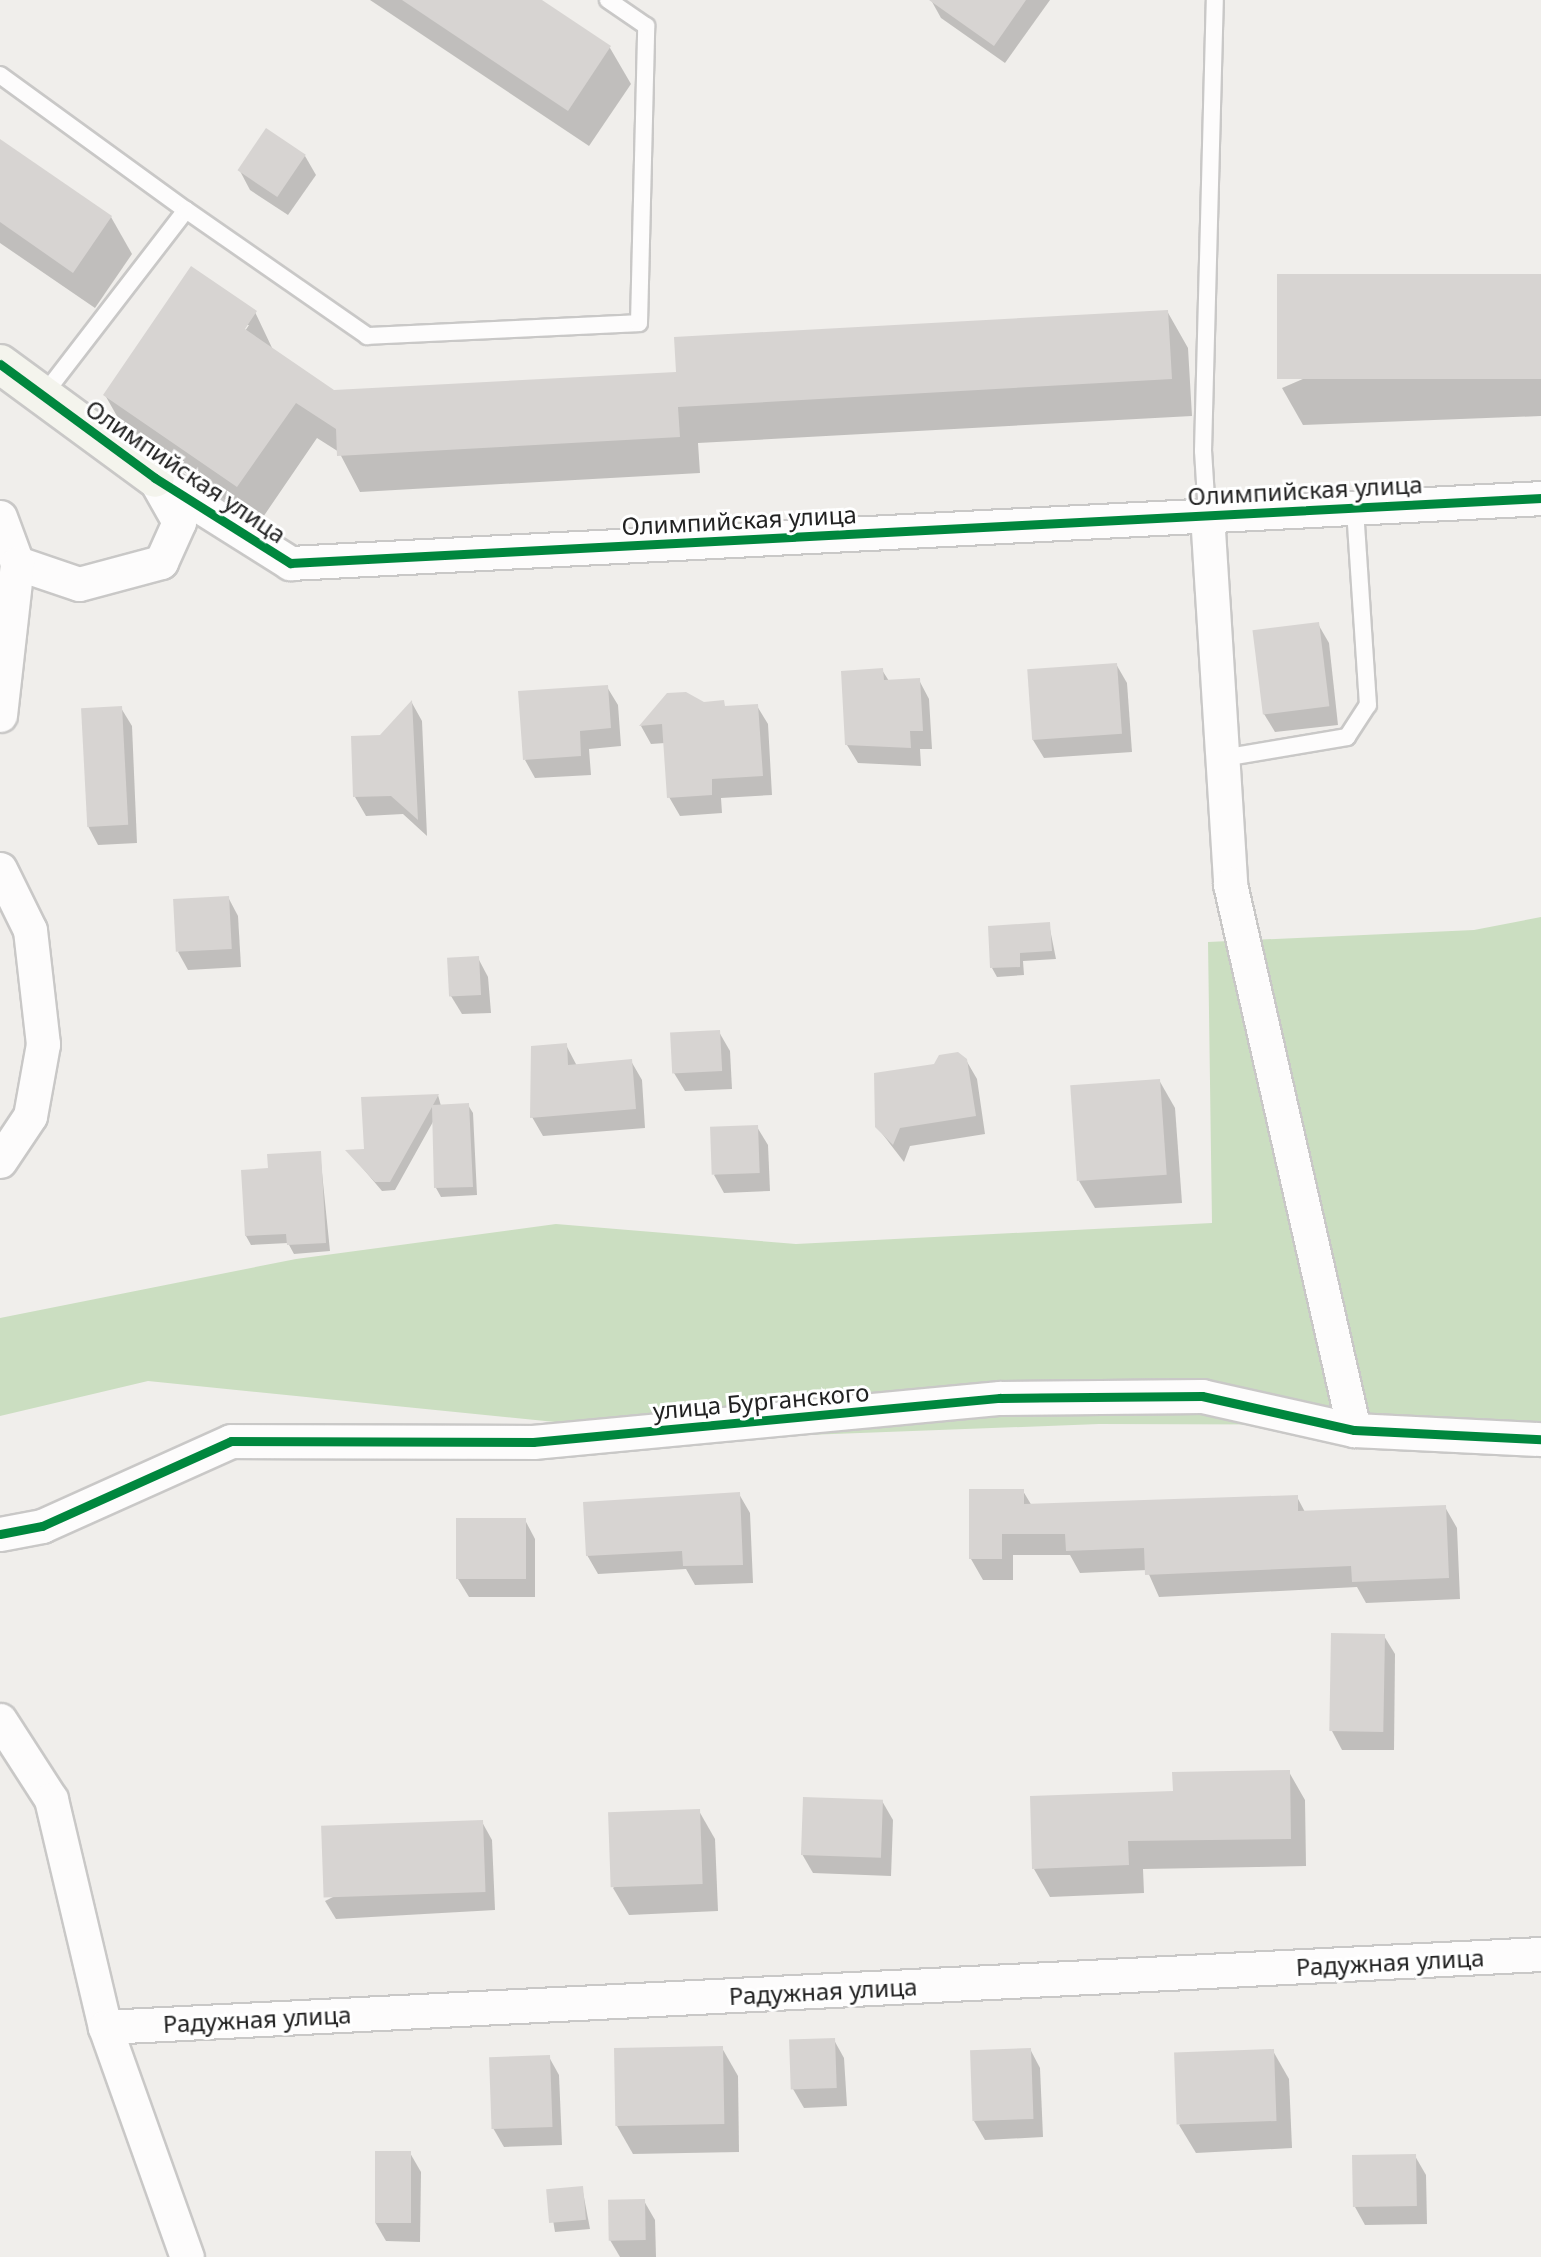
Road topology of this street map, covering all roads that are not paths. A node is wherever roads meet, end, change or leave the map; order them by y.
1 (608, 0) edge
2 (1215, 0) edge
3 (0, 75) edge
4 (186, 210) junction
5 (0, 364) edge
6 (43, 396) junction
7 (155, 478) junction
8 (1541, 498) edge
9 (1355, 507) junction
10 (1207, 514) junction
11 (0, 517) edge
12 (17, 563) junction
13 (0, 715) edge
14 (1223, 758) junction
15 (0, 869) edge
16 (0, 1161) edge
17 (1354, 1430) junction
18 (1541, 1439) edge
19 (0, 1535) edge
20 (0, 1720) edge
21 (1541, 1954) edge
22 (105, 2026) junction
23 (187, 2257) edge

1 - 4 lane
2 - 10 lane
3 - 4 lane
4 - 6 lane
5 - 6 street, Олимпийская улица
6 - 7 street, Олимпийская улица
7 - 10 street, Олимпийская улица
7 - 12 street, Олимпийская улица
8 - 9 street, Олимпийская улица
9 - 10 street, Олимпийская улица
9 - 14 lane
10 - 14 street
11 - 12 street
12 - 13 street
14 - 17 street
15 - 16 street
17 - 18 street, улица Бурганского
17 - 19 street, улица Бурганского
20 - 22 street
21 - 22 street, Радужная улица
22 - 23 street

